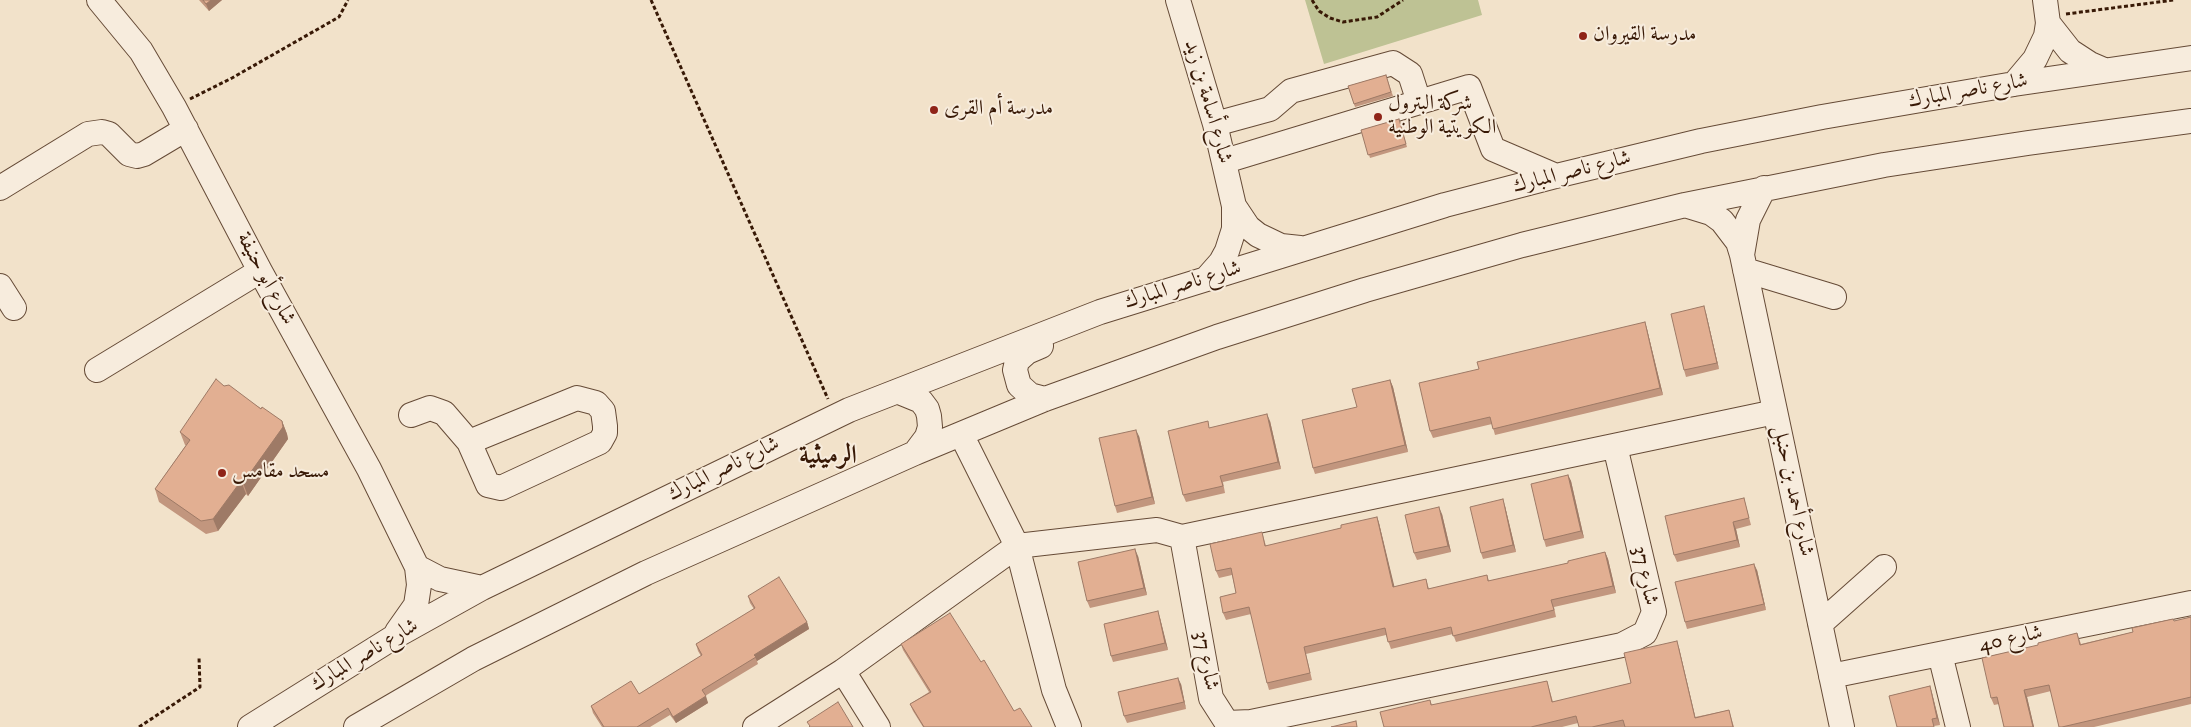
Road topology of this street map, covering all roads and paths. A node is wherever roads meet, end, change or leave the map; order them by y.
1 (99, 0) edge
2 (348, 0) edge
3 (651, 0) edge
4 (1178, 0) edge
5 (1312, 0) edge
6 (1403, 0) edge
7 (2174, 0) edge
8 (2047, 13) edge
9 (2191, 58) edge
10 (2104, 70) junction
11 (2014, 84) junction
12 (1419, 102) junction
13 (174, 107) junction
14 (2191, 121) edge
15 (1215, 124) junction
16 (186, 129) junction
17 (1225, 161) junction
18 (1556, 176) junction
19 (0, 188) edge
20 (1764, 188) junction
21 (1685, 204) junction
22 (1234, 206) junction
23 (1307, 248) junction
24 (1743, 262) junction
25 (260, 271) junction
26 (1206, 279) junction
27 (0, 286) edge
28 (1834, 297) dead end
29 (14, 308) dead end
30 (1100, 312) junction
31 (97, 370) dead end
32 (899, 392) junction
33 (1045, 399) junction
34 (1775, 412) junction
35 (410, 414) dead end
36 (836, 416) junction
37 (961, 434) junction
38 (469, 442) junction
39 (1615, 446) junction
40 (915, 453) junction
41 (1182, 537) junction
42 (1017, 546) junction
43 (417, 566) junction
44 (1884, 567) dead end
45 (482, 588) junction
46 (2191, 603) edge
47 (1820, 624) junction
48 (394, 637) junction
49 (1940, 654) junction
50 (199, 657) dead end
51 (843, 671) junction
52 (1831, 676) junction
53 (139, 727) edge
54 (250, 727) edge
55 (356, 727) edge
56 (755, 727) edge
57 (878, 727) edge
58 (1069, 727) edge
59 (1842, 727) edge
60 (1958, 727) edge

1 - 13 street, شارع أبو حنيفة
2 - 13 path
3 - 36 path
4 - 15 street, شارع أسامة بن زيد
5 - 6 path
7 - 8 path
8 - 10 street
8 - 11 street
9 - 10 street, شارع ناصر المبارك
10 - 11 street, شارع ناصر المبارك
11 - 18 street, شارع ناصر المبارك
12 - 15 street
12 - 17 street
12 - 18 street
13 - 16 street, شارع أبو حنيفة
14 - 20 street
15 - 17 street, شارع أسامة بن زيد
16 - 19 street
16 - 25 street, شارع أبو حنيفة
17 - 22 street, شارع أسامة بن زيد
18 - 23 street, شارع ناصر المبارك
20 - 21 street
20 - 24 street, شارع أحمد بن حنبل
21 - 24 street, شارع أحمد بن حنبل
21 - 33 street
22 - 23 street, شارع أسامة بن زيد
22 - 26 street, شارع أسامة بن زيد
23 - 26 street, شارع ناصر المبارك
24 - 28 street
24 - 34 street, شارع أحمد بن حنبل
25 - 31 street
25 - 43 street, شارع أبو حنيفة
26 - 30 street, شارع ناصر المبارك
27 - 29 street
30 - 32 street, شارع ناصر المبارك
30 - 33 street
32 - 36 street, شارع ناصر المبارك
32 - 40 street
33 - 37 street
34 - 39 street
34 - 47 street, شارع أحمد بن حنبل
35 - 38 street
36 - 45 street, شارع ناصر المبارك
37 - 40 street
37 - 42 street
38 - 38 street
39 - 41 street
39 - 41 street, شارع 37
40 - 55 street
41 - 42 street
42 - 51 street
42 - 58 street
43 - 45 street
43 - 48 street, شارع أبو حنيفة
44 - 47 street
45 - 48 street, شارع ناصر المبارك
46 - 49 street, شارع 40
47 - 52 street, شارع أحمد بن حنبل
48 - 54 street, شارع ناصر المبارك
49 - 52 street, شارع 40
49 - 60 street
50 - 53 path
51 - 56 street
51 - 57 street
52 - 59 street, شارع أحمد بن حنبل

